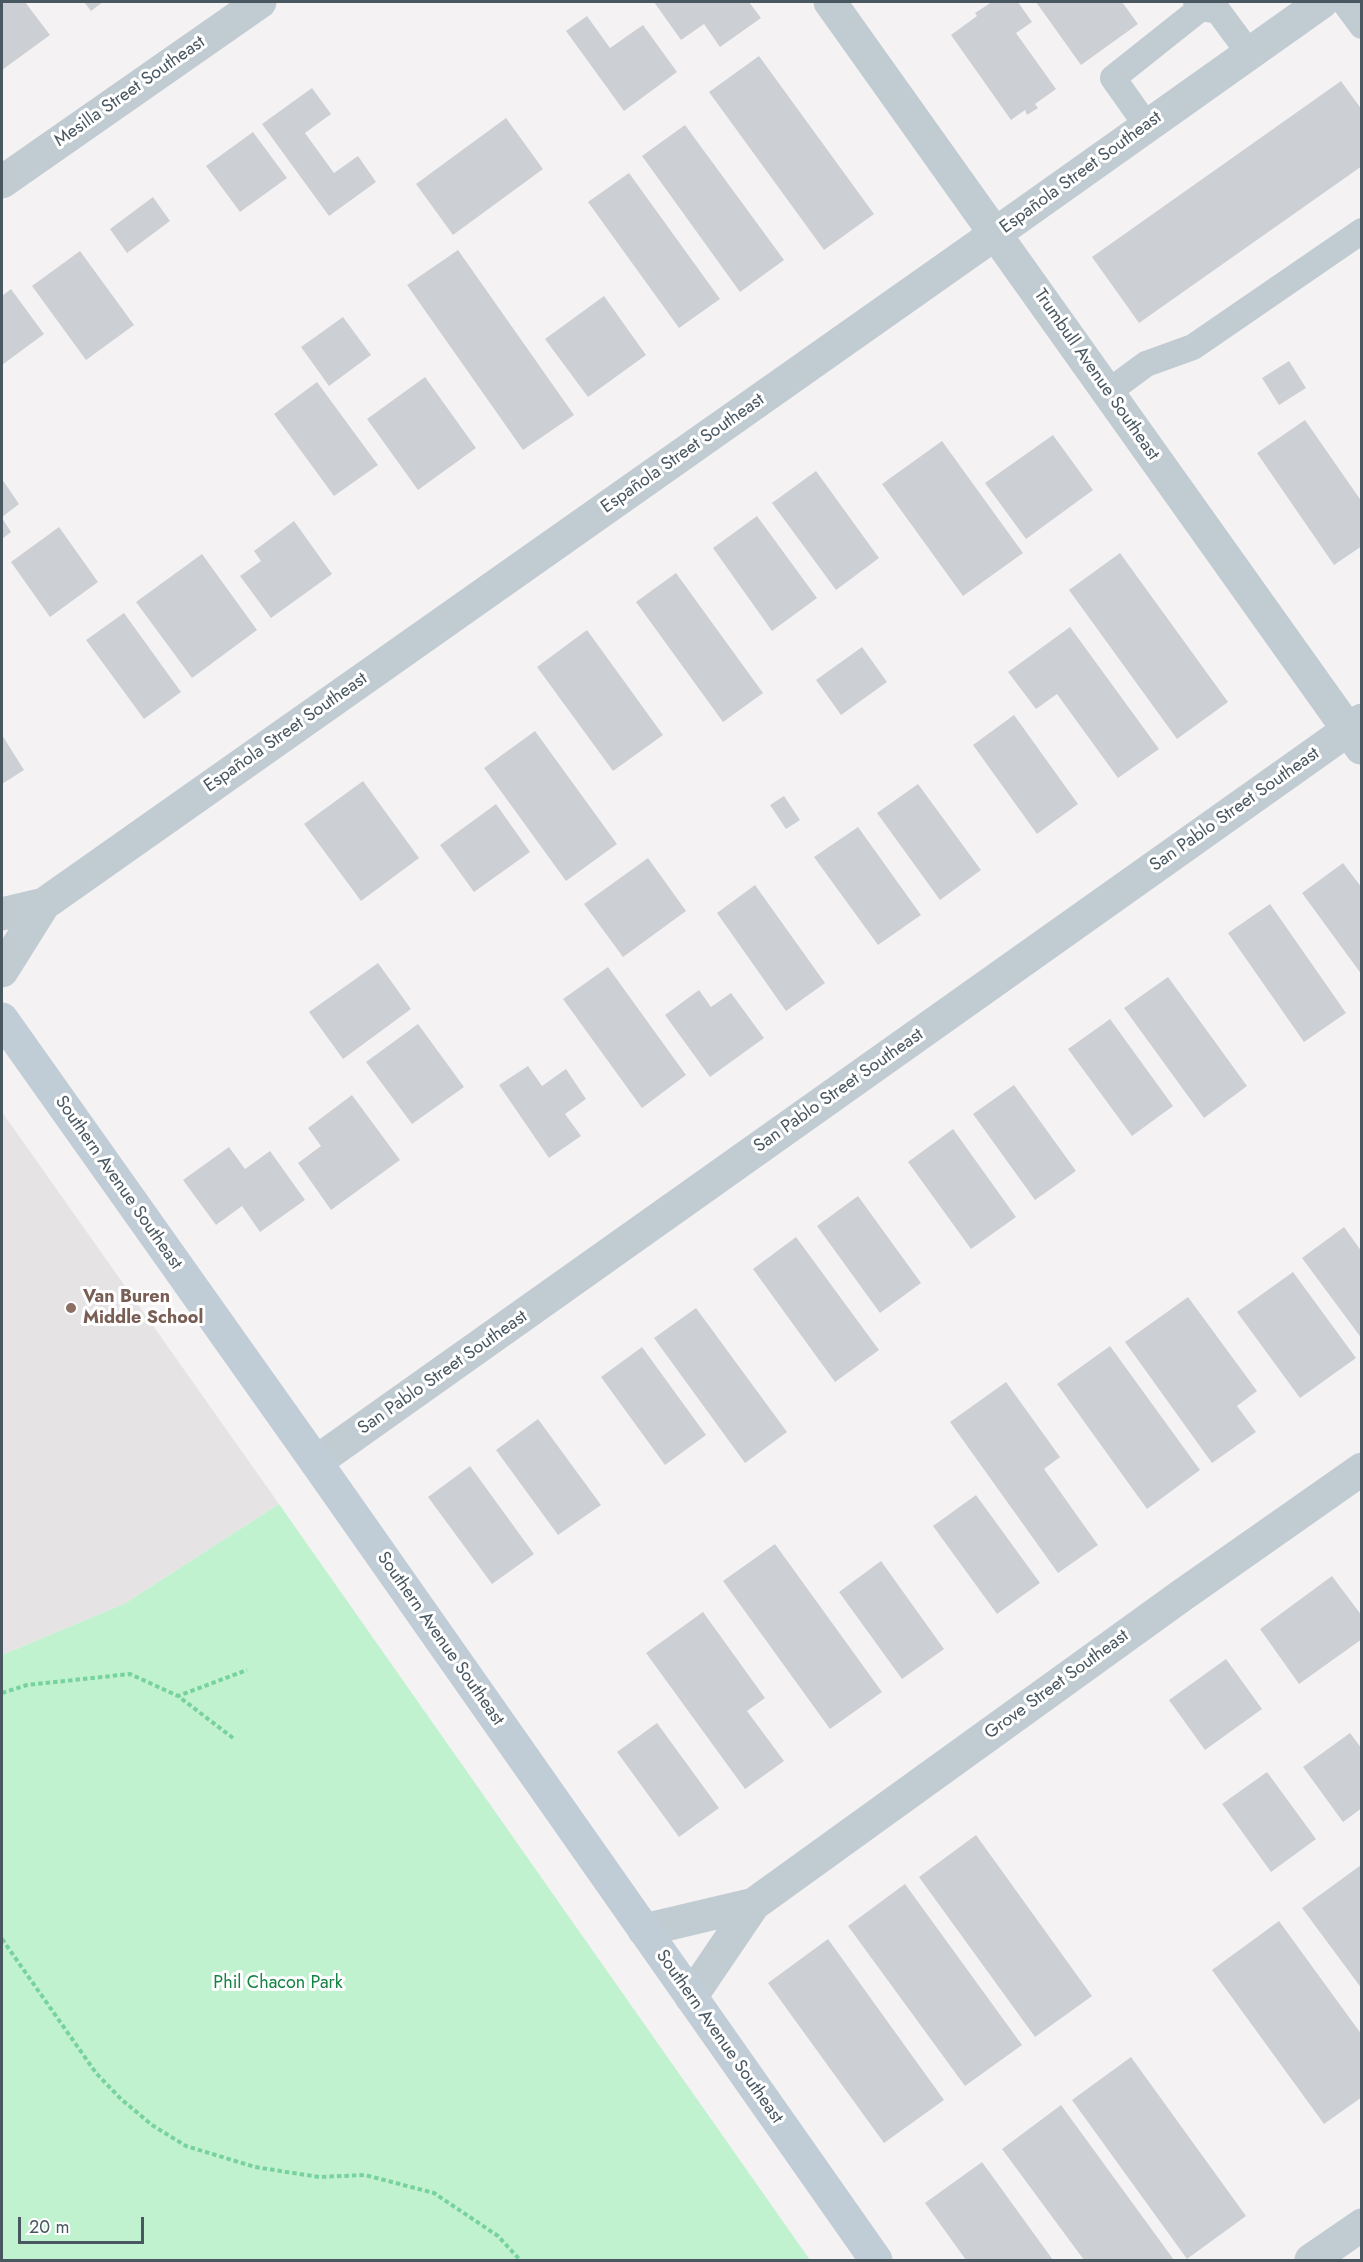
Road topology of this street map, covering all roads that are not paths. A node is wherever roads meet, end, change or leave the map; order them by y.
1 (260, 2) edge
2 (830, 2) edge
3 (1322, 2) edge
4 (1344, 2) edge
5 (1198, 5) edge
6 (1362, 26) edge
7 (1249, 53) junction
8 (1148, 126) junction
9 (2, 182) edge
10 (1362, 231) edge
11 (995, 234) junction
12 (1108, 392) junction
13 (1357, 733) edge
14 (44, 904) junction
15 (2, 914) edge
16 (2, 970) edge
17 (2, 1019) edge
18 (316, 1462) junction
19 (1362, 1469) edge
20 (754, 1904) junction
21 (644, 1929) junction
22 (691, 1997) junction
23 (1362, 2225) edge
24 (876, 2260) edge
25 (1311, 2260) edge

1 - 9 street, Mesilla Street Southeast
2 - 11 street, Trumbull Avenue Southeast
3 - 7 street, Española Street Southeast
4 - 6 lane
5 - 7 lane
5 - 8 lane
7 - 8 street, Española Street Southeast
8 - 11 street, Española Street Southeast
10 - 12 lane
11 - 12 street, Trumbull Avenue Southeast
11 - 14 street, Española Street Southeast
12 - 13 street, Trumbull Avenue Southeast
13 - 18 street, San Pablo Street Southeast
14 - 15 street, Española Street Southeast
14 - 16 street, Española Street Southeast
17 - 18 street, Southern Avenue Southeast
18 - 21 street, Southern Avenue Southeast
19 - 20 street, Grove Street Southeast
20 - 21 street, Grove Street Southeast
20 - 22 street, Grove Street Southeast
21 - 22 street, Southern Avenue Southeast
22 - 24 street, Southern Avenue Southeast
23 - 25 street

